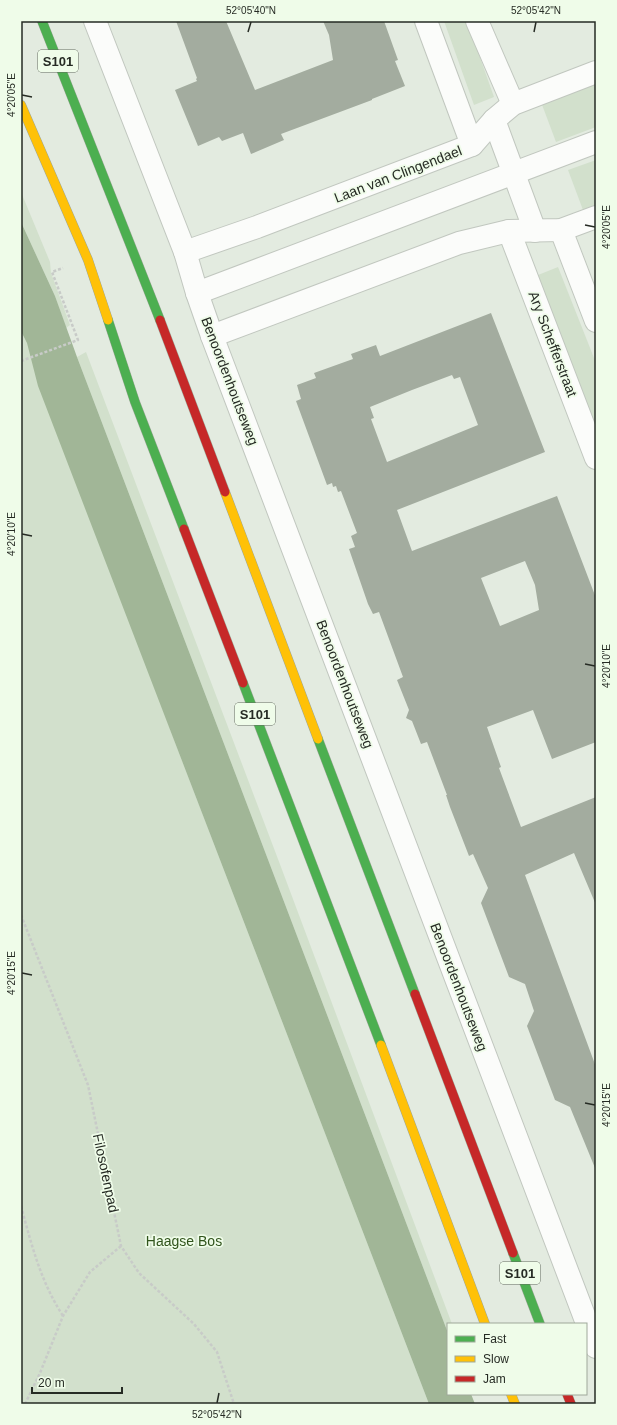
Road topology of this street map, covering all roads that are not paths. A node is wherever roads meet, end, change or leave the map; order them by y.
1 (42, 21) edge
2 (95, 21) edge
3 (426, 21) edge
4 (477, 21) edge
5 (596, 72) edge
6 (513, 104) junction
7 (21, 106) edge
8 (494, 120) junction
9 (596, 142) edge
10 (472, 145) junction
11 (513, 173) junction
12 (596, 217) edge
13 (561, 230) junction
14 (509, 231) junction
15 (535, 231) junction
16 (186, 252) junction
17 (197, 293) junction
18 (596, 321) edge
19 (212, 336) junction
20 (596, 458) edge
21 (485, 1323) edge
22 (540, 1323) edge
23 (587, 1323) edge
24 (587, 1323) edge
25 (596, 1347) edge

1 - 22 main road, S101
2 - 16 street, Benoordenhoutseweg
3 - 10 street
4 - 6 street
5 - 6 street, Laan van Clingendael
6 - 8 street, Laan van Clingendael
7 - 21 main road, S101
8 - 10 street, Laan van Clingendael
8 - 11 street
9 - 11 street
10 - 16 street, Laan van Clingendael
11 - 15 street
11 - 17 street
12 - 13 street
13 - 15 street
13 - 18 street
14 - 15 street
14 - 19 street
14 - 20 street, Ary Schefferstraat
16 - 17 street, Benoordenhoutseweg
17 - 19 street, Benoordenhoutseweg
19 - 24 street, Benoordenhoutseweg
23 - 25 street, Benoordenhoutseweg

